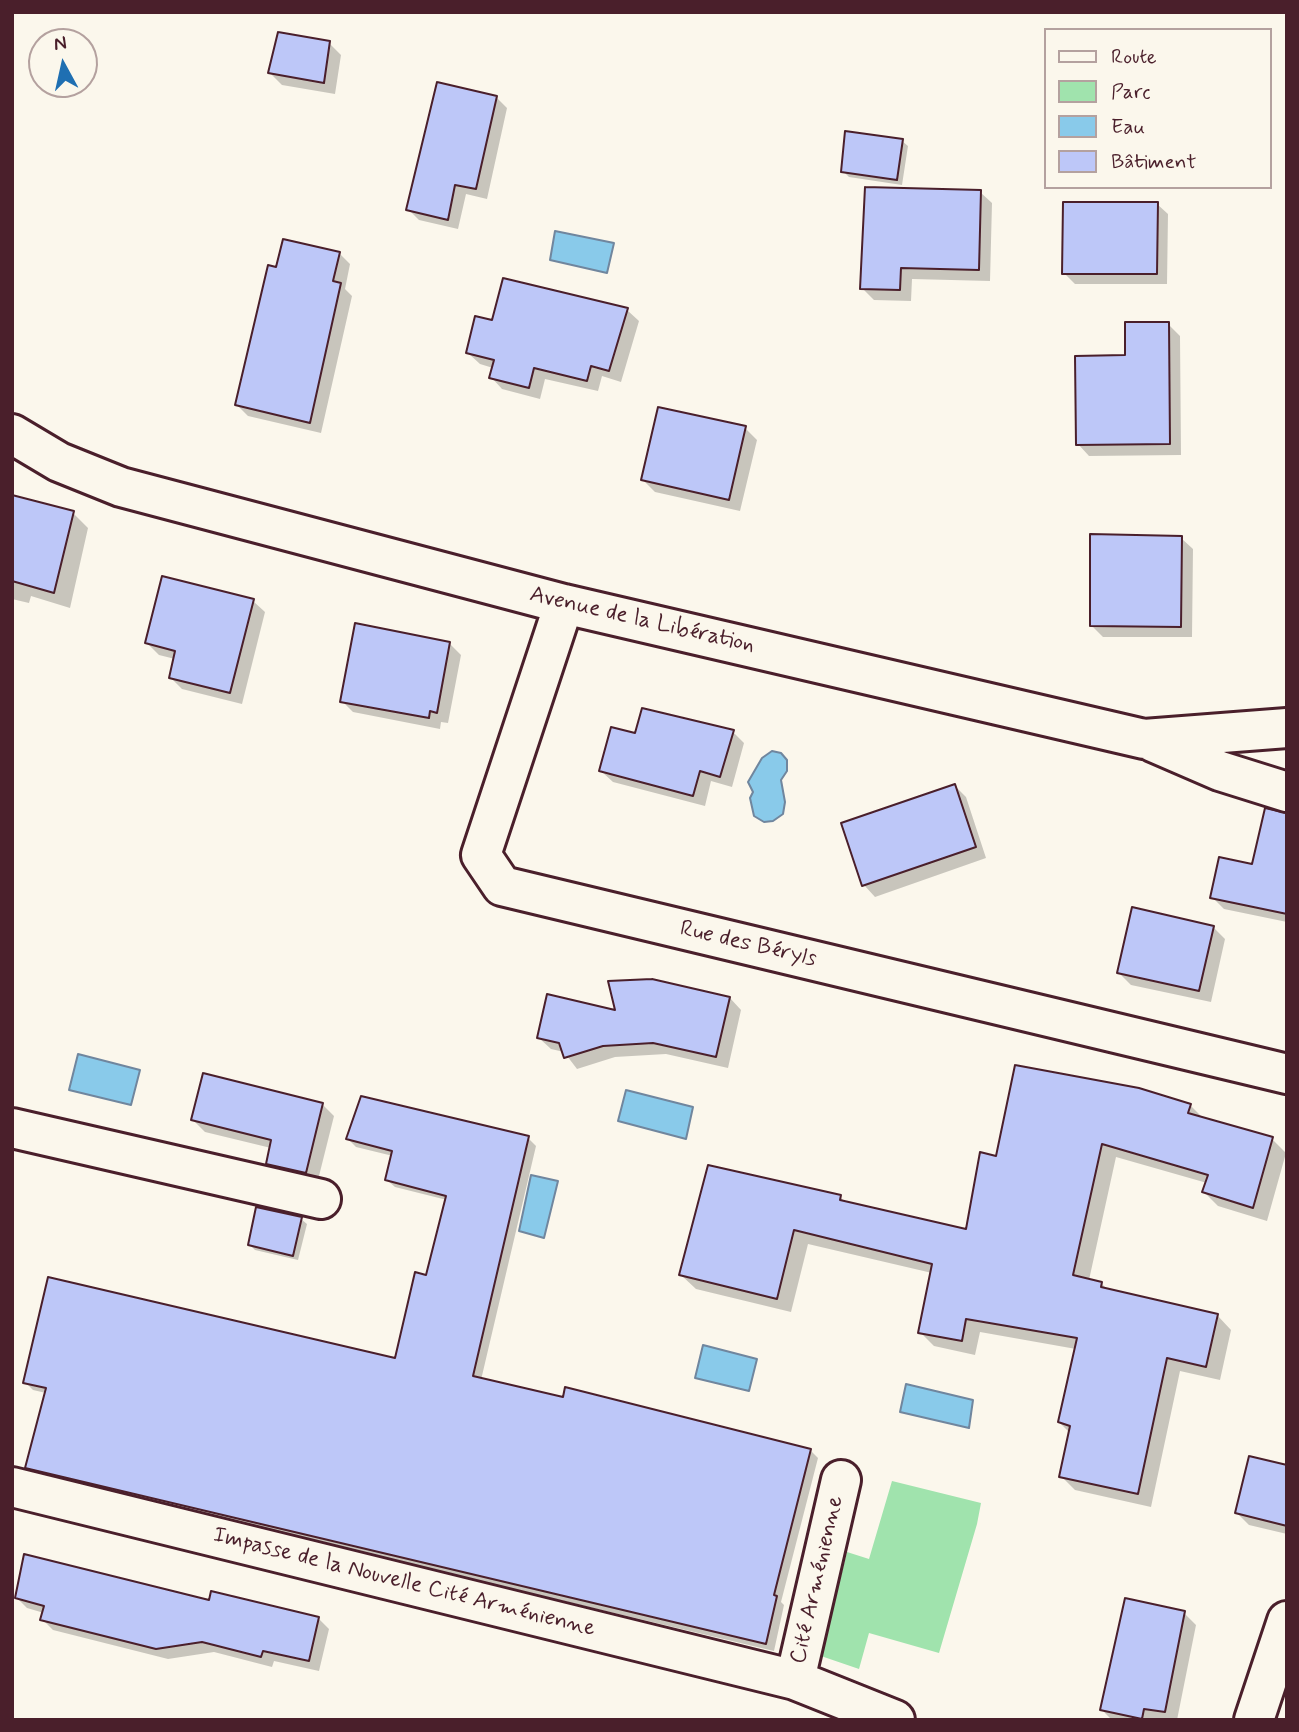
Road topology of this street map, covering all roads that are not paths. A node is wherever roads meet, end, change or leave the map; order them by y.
1 (12, 434) edge
2 (564, 604) junction
3 (1287, 728) edge
4 (1144, 739) junction
5 (1287, 792) edge
6 (1287, 1074) edge
7 (12, 1128) edge
8 (321, 1199) dead end
9 (841, 1480) dead end
10 (12, 1487) edge
11 (1287, 1621) edge
12 (795, 1680) junction
13 (895, 1720) edge
14 (1254, 1720) edge

1 - 2 street, Avenue de la Libération
2 - 4 street, Avenue de la Libération
2 - 6 street, Rue des Béryls
3 - 4 street, Avenue de la Libération
4 - 5 street
7 - 8 street
9 - 12 street, Cité Arménienne
10 - 12 street, Impasse de la Nouvelle Cité Arménienne
11 - 14 street
12 - 13 street, Impasse de la Nouvelle Cité Arménienne

